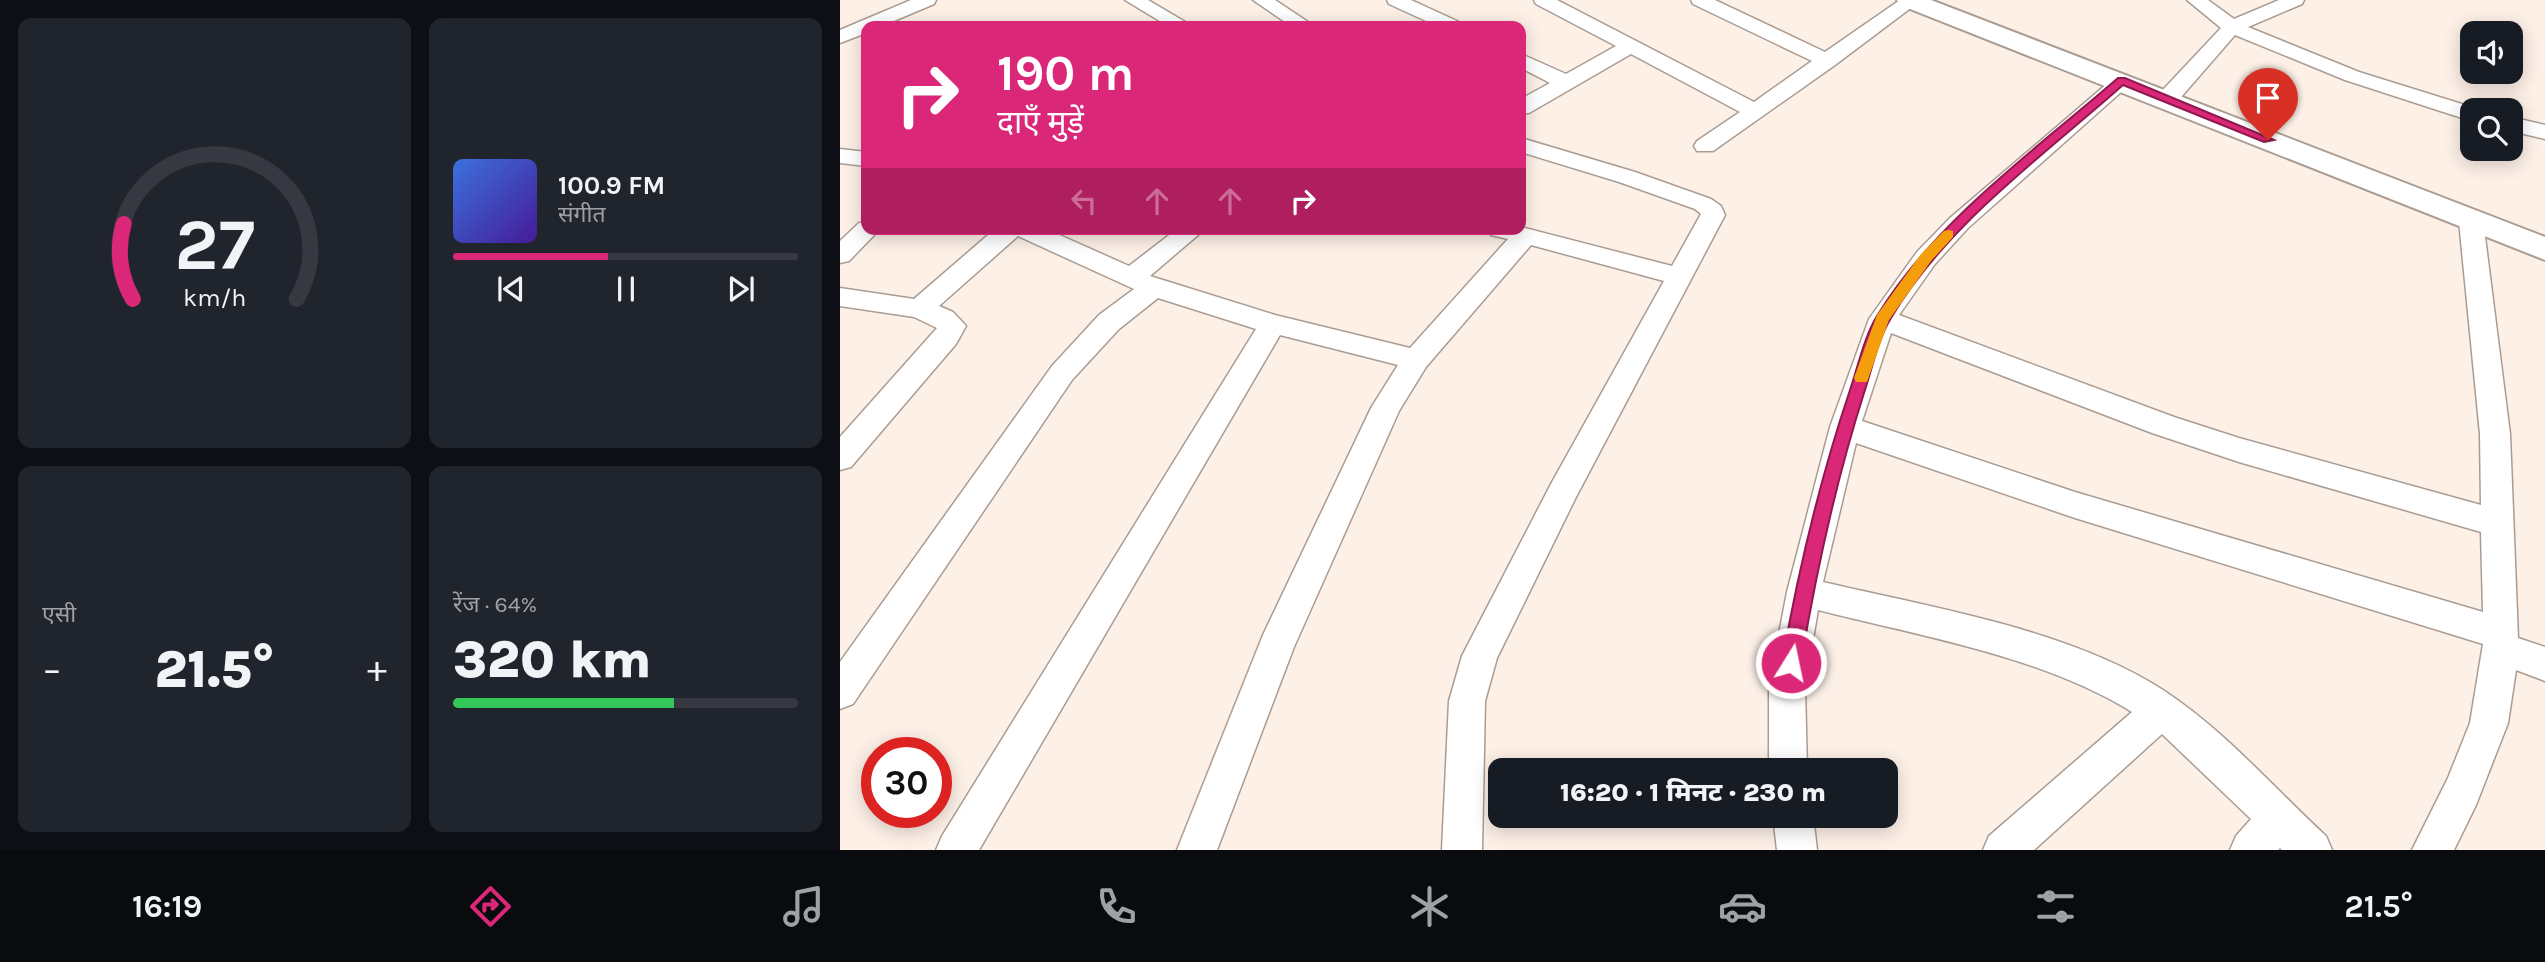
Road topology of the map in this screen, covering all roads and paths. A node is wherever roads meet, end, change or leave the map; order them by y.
1 (927, 0) edge
2 (1134, 0) edge
3 (1262, 0) edge
4 (1396, 0) edge
5 (1543, 0) edge
6 (1700, 0) edge
7 (2196, 0) edge
8 (2295, 0) edge
9 (1910, 1) edge
10 (881, 21) edge
11 (1173, 21) edge
12 (1296, 21) edge
13 (1441, 21) edge
14 (2232, 27) junction
15 (1631, 46) junction
16 (1828, 61) junction
17 (1526, 62) edge
18 (2122, 81) junction
19 (1565, 82) junction
20 (2166, 99) junction
21 (1526, 105) edge
22 (2460, 110) edge
23 (1755, 111) junction
24 (2523, 127) edge
25 (2545, 132) edge
26 (1704, 146) dead end
27 (1526, 147) edge
28 (840, 156) edge
29 (861, 158) edge
30 (2471, 220) junction
31 (862, 235) edge
32 (1003, 235) edge
33 (1037, 235) edge
34 (1187, 235) edge
35 (1510, 235) edge
36 (1520, 235) edge
37 (2545, 249) edge
38 (840, 255) edge
39 (1680, 277) junction
40 (1143, 282) junction
41 (840, 297) edge
42 (919, 309) junction
43 (1882, 319) junction
44 (1273, 324) junction
45 (1416, 360) junction
46 (1845, 428) junction
47 (840, 458) edge
48 (2498, 523) junction
49 (1804, 592) junction
50 (2500, 641) junction
51 (2545, 664) edge
52 (840, 692) edge
53 (2161, 711) junction
54 (1788, 758) edge
55 (2278, 820) junction
56 (1794, 828) edge
57 (956, 850) edge
58 (1197, 850) edge
59 (1462, 850) edge
60 (1797, 850) edge
61 (2003, 850) edge
62 (2250, 850) edge
63 (2312, 850) edge
64 (2432, 850) edge

1 - 10 street
2 - 11 street
3 - 12 street
4 - 13 street
5 - 15 street
6 - 16 street
7 - 14 street
8 - 14 street
9 - 16 street
9 - 18 street
14 - 20 street
14 - 22 street
15 - 19 street
15 - 23 street
16 - 23 street
17 - 19 street
18 - 20 street
18 - 43 street
19 - 21 street
20 - 30 street
23 - 26 street
24 - 25 street
27 - 39 street
28 - 29 street
30 - 37 street
30 - 48 street
31 - 38 street
32 - 42 street
33 - 40 street
34 - 40 street
35 - 45 street
36 - 39 street
39 - 59 street
40 - 44 street
40 - 52 street
41 - 42 street
42 - 47 street
43 - 46 street
43 - 48 street
44 - 45 street
44 - 57 street
45 - 58 street
46 - 49 street
46 - 50 street
48 - 50 street
49 - 53 street
49 - 54 street
50 - 51 street
50 - 64 street
53 - 55 street
53 - 61 street
55 - 62 street
55 - 63 street
56 - 60 street

